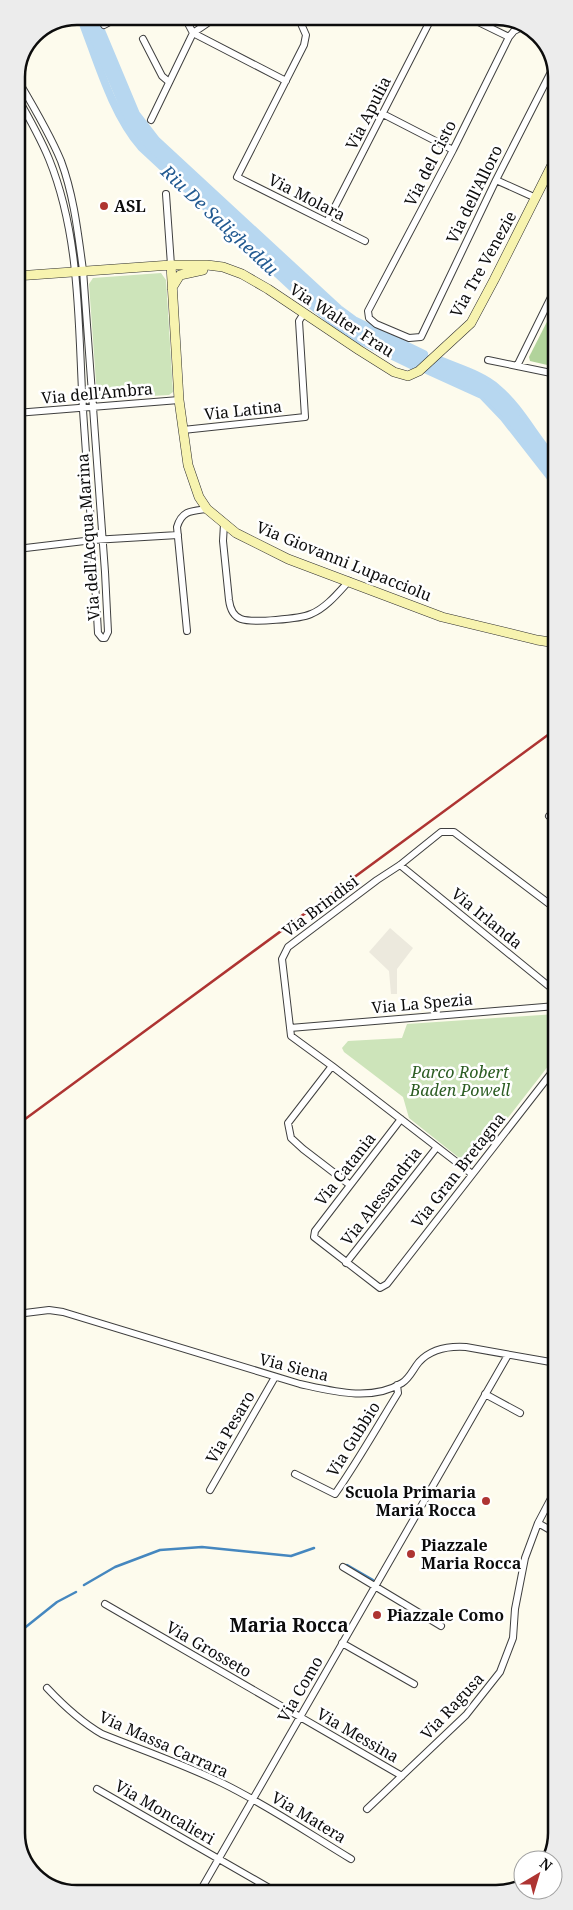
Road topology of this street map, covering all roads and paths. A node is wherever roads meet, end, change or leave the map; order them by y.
1 (189, 25) edge
2 (205, 25) edge
3 (302, 25) edge
4 (427, 25) edge
5 (487, 25) edge
6 (517, 30) edge
7 (193, 33) junction
8 (508, 37) junction
9 (143, 39) dead end
10 (548, 78) edge
11 (286, 80) junction
12 (169, 82) junction
13 (25, 93) edge
14 (25, 111) edge
15 (383, 114) junction
16 (151, 120) dead end
17 (453, 150) junction
18 (548, 173) edge
19 (496, 180) junction
20 (166, 194) dead end
21 (536, 198) junction
22 (328, 222) junction
23 (365, 241) dead end
24 (171, 265) junction
25 (223, 268) junction
26 (78, 271) junction
27 (25, 275) edge
28 (172, 288) junction
29 (548, 303) edge
30 (304, 313) junction
31 (421, 337) joint
32 (488, 360) dead end
33 (517, 366) junction
34 (419, 371) joint
35 (548, 372) edge
36 (179, 400) junction
37 (83, 408) junction
38 (93, 408) junction
39 (25, 412) edge
40 (183, 430) junction
41 (208, 508) junction
42 (224, 524) junction
43 (178, 535) junction
44 (93, 540) junction
45 (102, 540) junction
46 (25, 547) edge
47 (348, 581) junction
48 (187, 631) dead end
49 (548, 642) edge
50 (400, 866) junction
51 (548, 902) edge
52 (548, 986) edge
53 (548, 1007) edge
54 (290, 1028) junction
55 (332, 1066) junction
56 (548, 1077) edge
57 (401, 1120) junction
58 (437, 1147) junction
59 (472, 1174) junction
60 (350, 1185) junction
61 (346, 1263) junction
62 (25, 1313) edge
63 (508, 1355) junction
64 (548, 1362) edge
65 (275, 1377) junction
66 (397, 1385) junction
67 (486, 1394) junction
68 (520, 1413) dead end
69 (296, 1474) dead end
70 (210, 1490) dead end
71 (548, 1503) edge
72 (538, 1523) junction
73 (548, 1529) edge
74 (342, 1567) dead end
75 (375, 1586) junction
76 (105, 1604) dead end
77 (441, 1626) dead end
78 (342, 1643) junction
79 (414, 1684) dead end
80 (47, 1688) dead end
81 (300, 1718) junction
82 (402, 1776) junction
83 (97, 1789) dead end
84 (252, 1800) junction
85 (367, 1809) dead end
86 (219, 1859) junction
87 (351, 1859) dead end
88 (204, 1885) edge
89 (264, 1885) edge

1 - 7 street
2 - 7 street
3 - 11 street
4 - 15 street, Via Apulia
5 - 8 street
6 - 8 street, Via del Cisto
7 - 11 street
7 - 12 street
8 - 17 street, Via del Cisto
9 - 12 street
10 - 19 street, Via dell'Alloro
11 - 22 street, Via Molara
12 - 16 street
13 - 26 street
14 - 26 street
15 - 17 street
15 - 22 street, Via Apulia
17 - 31 street, Via del Cisto
18 - 21 street, Via Tre Venezie
19 - 21 street
19 - 31 street, Via dell'Alloro
20 - 24 street, Via Giovanni Lupacciolu
21 - 34 street, Via Tre Venezie
22 - 23 street, Via Molara
24 - 25 street, Via Walter Frau
24 - 26 street, Via Walter Frau
24 - 28 street, Via Giovanni Lupacciolu
25 - 28 street, Via Walter Frau
25 - 30 street, Via Walter Frau
26 - 27 street, Via Walter Frau
26 - 37 street, Via dell'Acqua Marina
26 - 38 street, Via dell'Acqua Marina
28 - 36 street, Via Giovanni Lupacciolu
29 - 33 street
30 - 34 street, Via Walter Frau
30 - 40 street, Via Latina
32 - 33 street
33 - 35 street
36 - 38 street, Via dell'Ambra
36 - 40 street, Via Giovanni Lupacciolu
37 - 38 street, Via dell'Ambra
37 - 39 street, Via dell'Ambra
37 - 44 street, Via dell'Acqua Marina
38 - 45 street, Via dell'Acqua Marina
40 - 41 street, Via Giovanni Lupacciolu
41 - 42 street, Via Giovanni Lupacciolu
41 - 43 street
42 - 47 street, Via Giovanni Lupacciolu
42 - 47 street
43 - 45 street
43 - 48 street
44 - 45 street
44 - 45 street, Via dell'Acqua Marina
44 - 46 street
47 - 49 street, Via Giovanni Lupacciolu
50 - 51 street, Via Brindisi
50 - 52 street, Via Irlanda
50 - 54 street, Via Brindisi
53 - 54 street, Via La Spezia
54 - 55 street, Via Brindisi
55 - 57 street
55 - 60 street
56 - 59 street, Via Gran Bretagna
57 - 58 street
57 - 60 street, Via Catania
58 - 59 street
58 - 61 street, Via Alessandria
59 - 61 street, Via Gran Bretagna
60 - 61 street, Via Catania
62 - 65 street, Via Siena
63 - 64 street, Via Siena
63 - 66 street, Via Siena
63 - 67 street, Via Como
65 - 66 street, Via Siena
65 - 70 street, Via Pesaro
66 - 69 street, Via Gubbio
67 - 68 street
67 - 75 street, Via Como
71 - 72 street, Via Ragusa
72 - 73 street
72 - 82 street, Via Ragusa
74 - 75 street
75 - 77 street
75 - 78 street, Via Como
76 - 81 street, Via Grosseto
78 - 79 street
78 - 81 street, Via Como
80 - 84 street, Via Massa Carrara
81 - 82 street, Via Messina
81 - 84 street, Via Como
82 - 85 street, Via Ragusa
83 - 86 street, Via Moncalieri
84 - 86 street, Via Como
84 - 87 street, Via Matera
86 - 88 street, Via Como
86 - 89 street, Via Moncalieri

